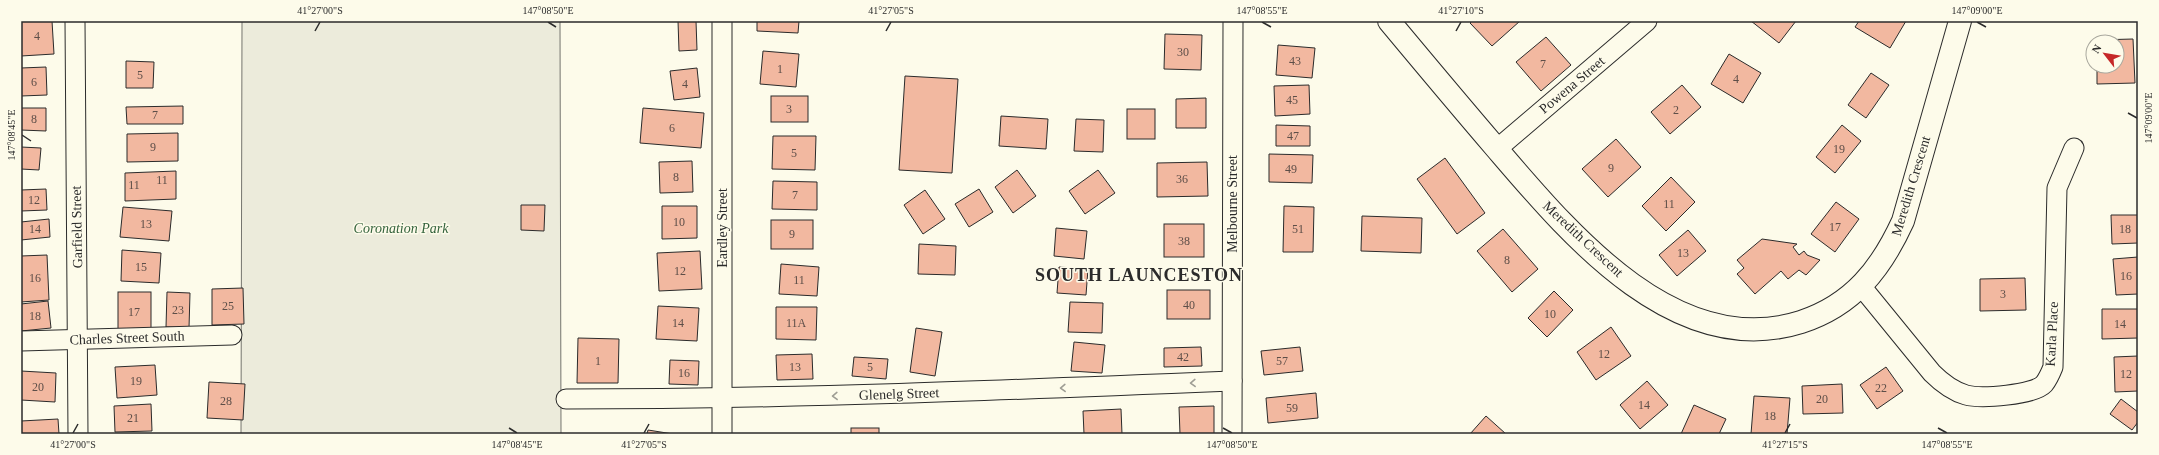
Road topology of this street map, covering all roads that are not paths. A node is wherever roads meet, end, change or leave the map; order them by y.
1 (75, 21) edge
2 (722, 21) edge
3 (1233, 21) edge
4 (1389, 21) edge
5 (1647, 21) edge
6 (1960, 21) edge
7 (2074, 148) dead end
8 (1497, 149) junction
9 (1861, 286) junction
10 (232, 335) dead end
11 (79, 340) junction
12 (21, 341) edge
13 (1232, 381) junction
14 (566, 399) dead end
15 (722, 399) junction
16 (78, 434) edge
17 (722, 434) edge
18 (1232, 434) edge

1 - 11 street, Garfield Street
2 - 15 street, Eardley Street
3 - 13 street, Melbourne Street
4 - 8 street, Meredith Crescent
5 - 8 street, Powena Street
6 - 9 street, Meredith Crescent
7 - 9 street, Karla Place
8 - 9 street, Meredith Crescent
10 - 11 street, Charles Street South
11 - 12 street, Charles Street South
11 - 16 street, Garfield Street
13 -> 15 street, Glenelg Street
13 - 18 street, Melbourne Street
14 - 15 street, Glenelg Street
15 - 17 street, Eardley Street

